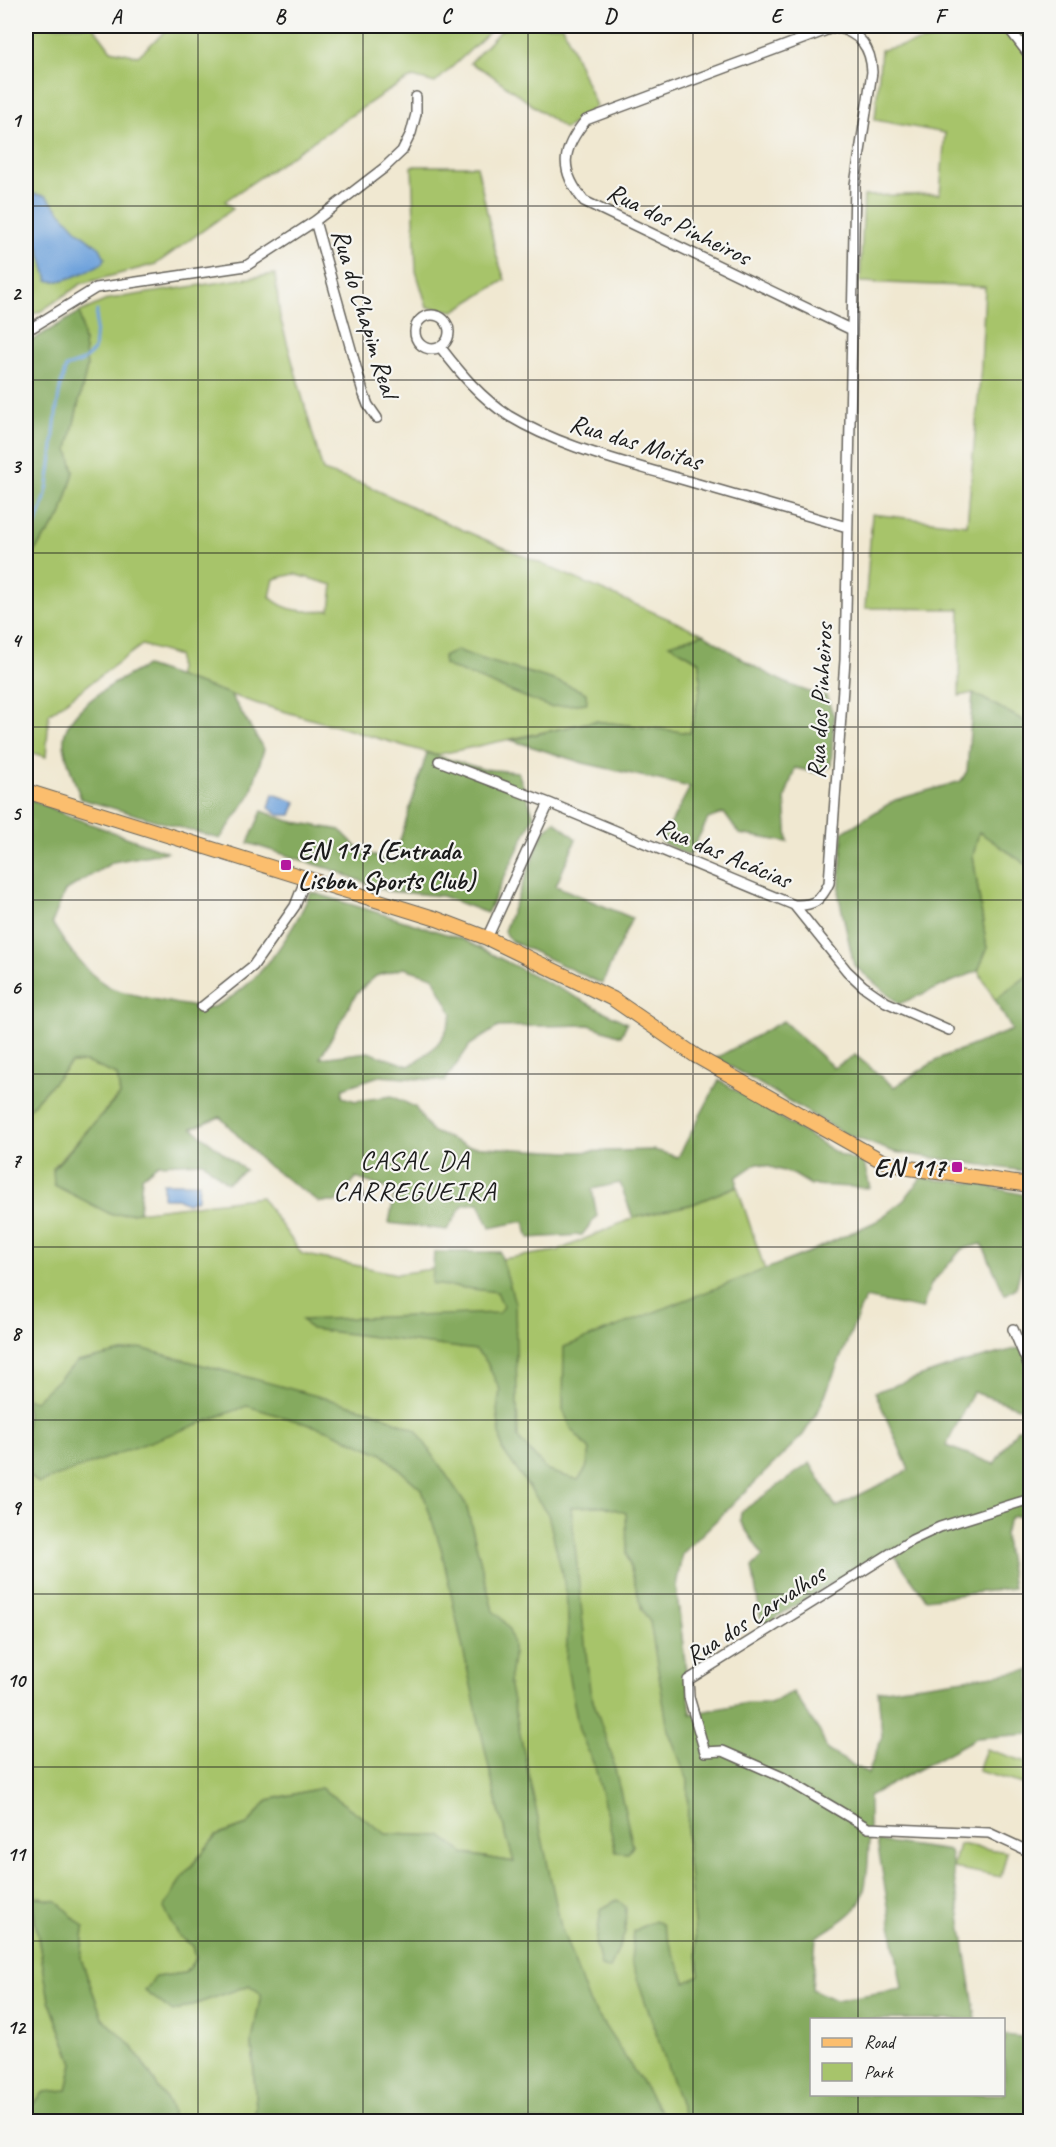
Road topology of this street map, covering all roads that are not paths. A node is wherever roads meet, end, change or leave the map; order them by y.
1 (1007, 26) edge
2 (1030, 56) edge
3 (416, 97) dead end
4 (315, 221) junction
5 (26, 329) edge
6 (852, 330) junction
7 (441, 348) dead end
8 (377, 418) dead end
9 (847, 527) junction
10 (439, 761) dead end
11 (26, 791) edge
12 (549, 802) junction
13 (306, 878) junction
14 (794, 904) junction
15 (487, 938) junction
16 (202, 1007) dead end
17 (949, 1030) dead end
18 (1030, 1185) edge
19 (1013, 1329) dead end
20 (1030, 1369) edge
21 (1030, 1499) edge
22 (1030, 1852) edge

1 - 2 street
3 - 4 street
4 - 5 street
4 - 8 street, Rua do Chapim Real
6 - 6 street, Rua dos Pinheiros
6 - 9 street, Rua dos Pinheiros
7 - 9 street, Rua das Moitas
9 - 14 street, Rua dos Pinheiros
10 - 12 street, Rua das Acácias
11 - 13 main road
12 - 14 street, Rua das Acácias
12 - 15 street
13 - 15 main road
13 - 16 street
14 - 17 street, Rua das Acácias
15 - 18 main road
19 - 20 street
21 - 22 street, Rua dos Carvalhos

